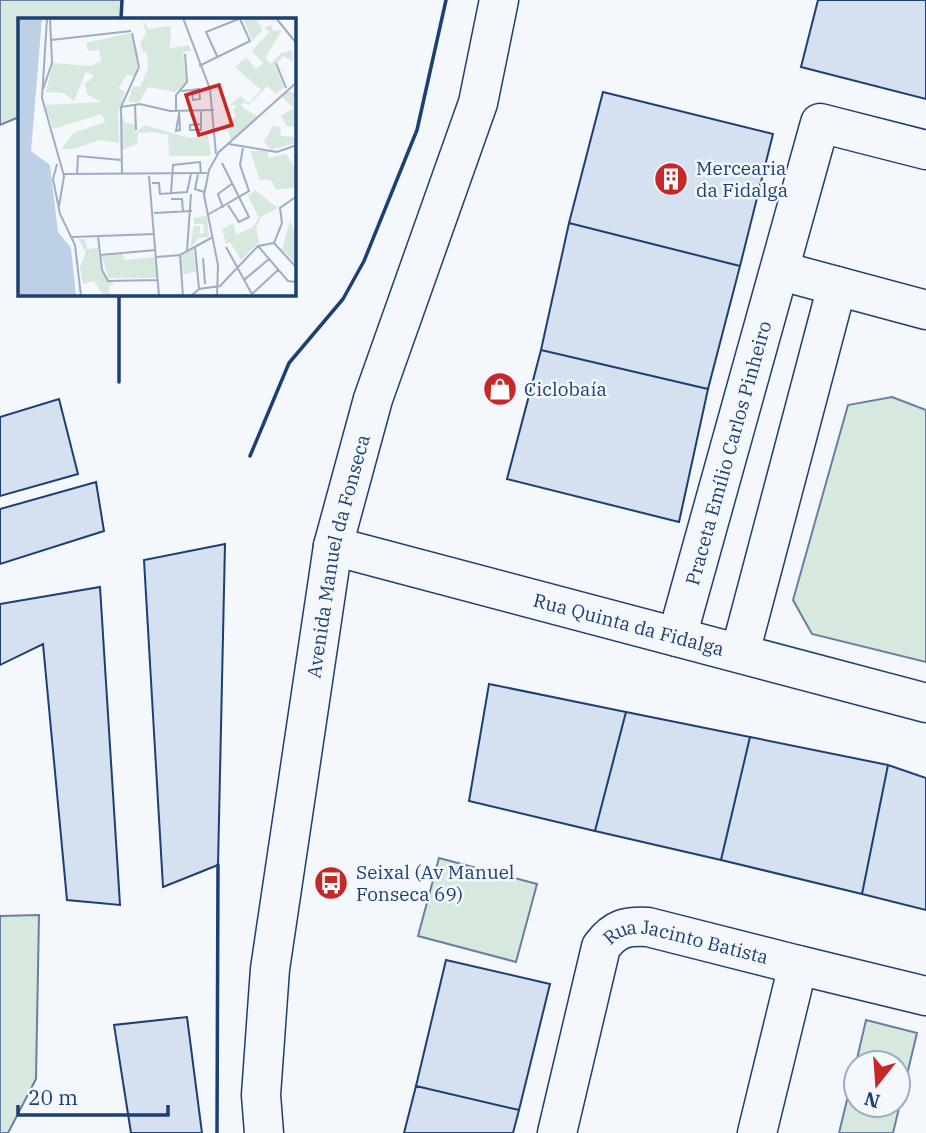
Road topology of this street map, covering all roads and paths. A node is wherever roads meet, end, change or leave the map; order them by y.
1 (499, 0) edge
2 (926, 150) edge
3 (781, 271) junction
4 (837, 286) junction
5 (926, 310) edge
6 (333, 546) junction
7 (677, 637) junction
8 (740, 653) junction
9 (926, 703) edge
10 (798, 965) junction
11 (926, 996) edge
12 (264, 1133) edge
13 (556, 1133) edge
14 (757, 1133) edge

1 - 6 street, Avenida Manuel da Fonseca
2 - 3 street, Praceta Emílio Carlos Pinheiro
3 - 4 street
3 - 7 street, Praceta Emílio Carlos Pinheiro
4 - 5 street
4 - 8 street
6 - 7 street, Rua Quinta da Fidalga
6 - 12 street, Avenida Manuel da Fonseca
7 - 8 street, Rua Quinta da Fidalga
8 - 9 street, Rua Quinta da Fidalga
10 - 11 street, Rua Jacinto Batista
10 - 13 street, Rua Jacinto Batista
10 - 14 street, Rua Jacinto Batista

